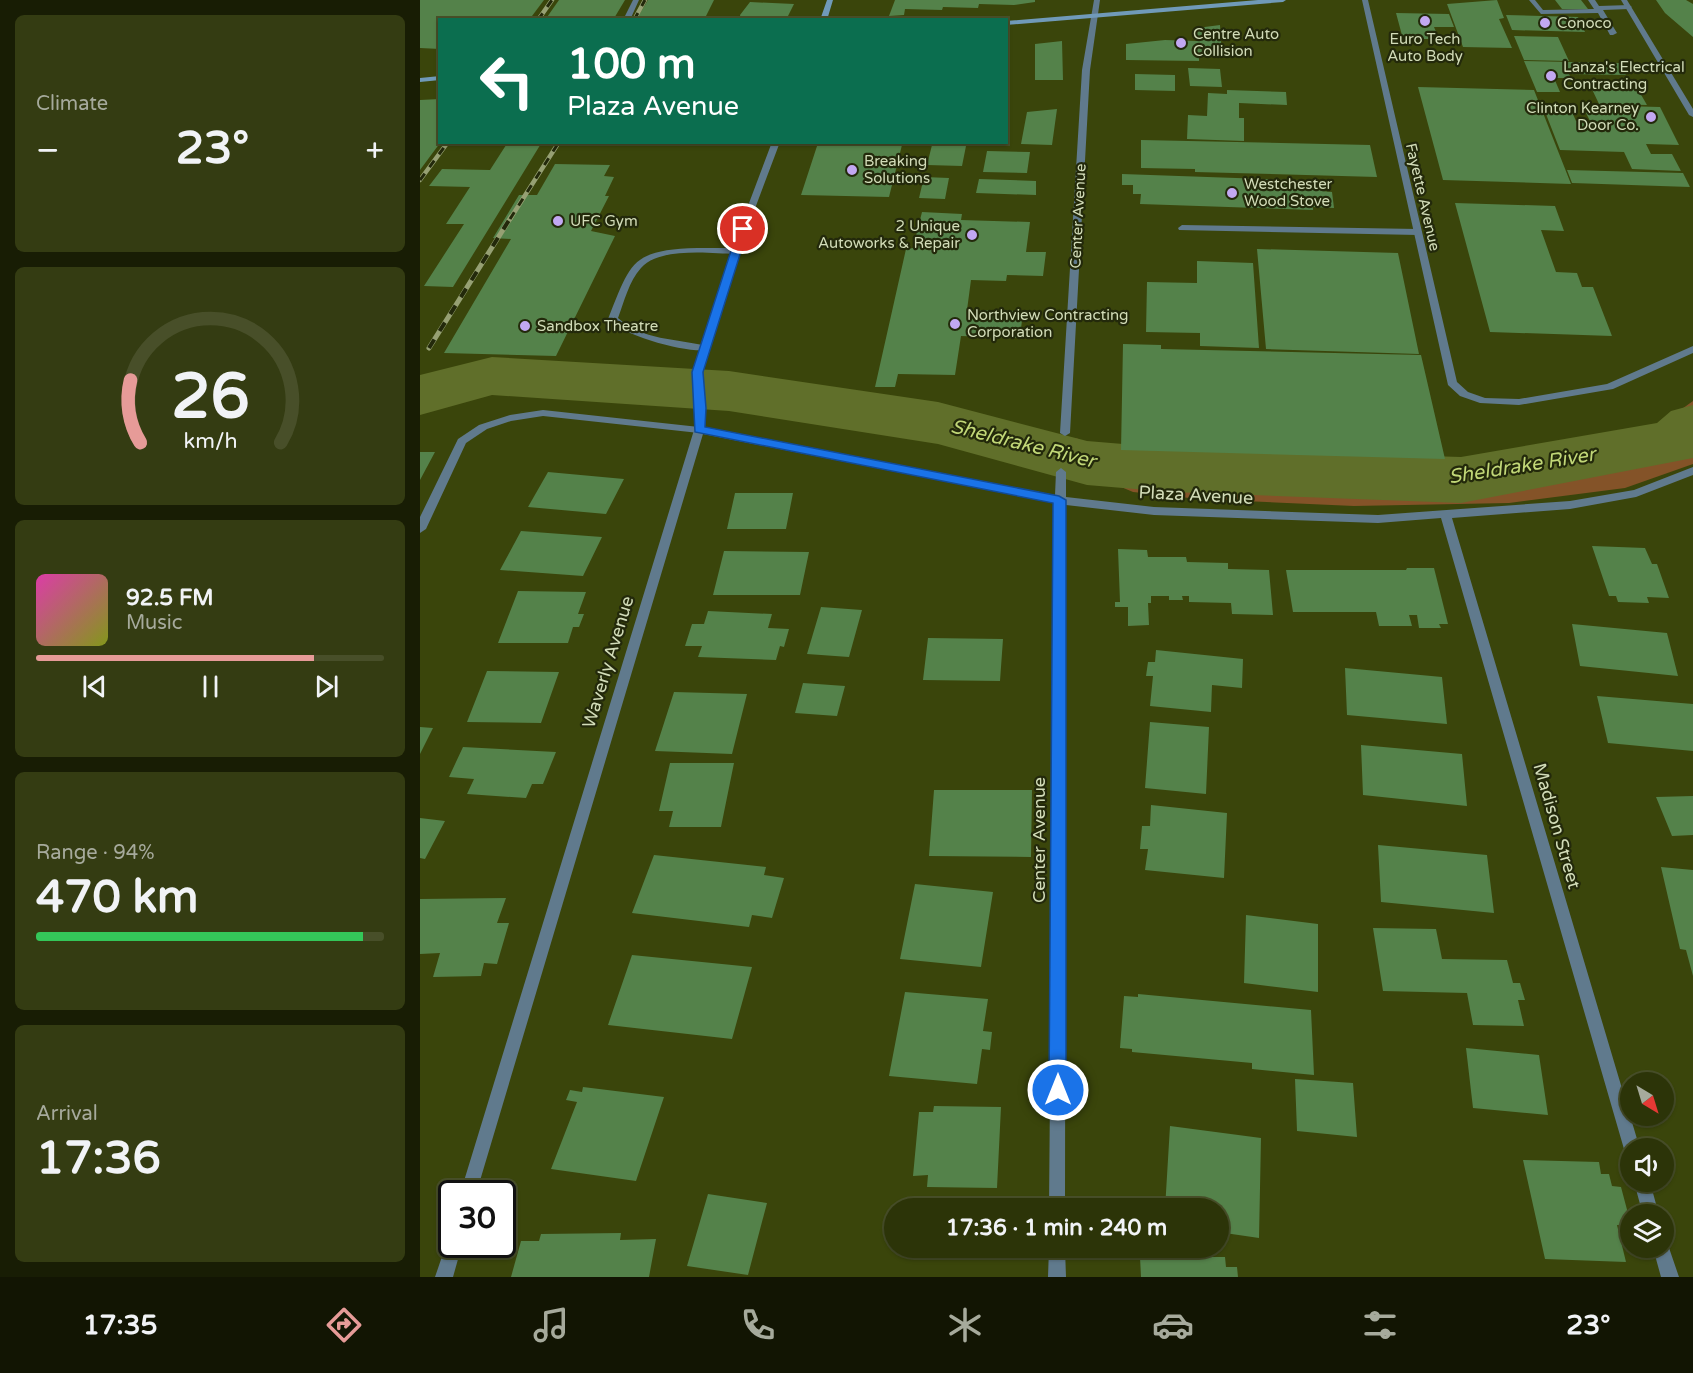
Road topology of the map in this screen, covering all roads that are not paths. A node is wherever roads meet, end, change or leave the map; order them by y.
1 (636, 0) edge
2 (830, 0) edge
3 (1097, 0) edge
4 (1277, 0) edge
5 (1283, 0) edge
6 (1365, 0) edge
7 (1532, 0) edge
8 (1591, 0) edge
9 (1627, 4) edge
10 (1599, 10) junction
11 (1096, 16) junction
12 (627, 18) edge
13 (824, 18) edge
14 (1008, 23) edge
15 (1613, 33) dead end
16 (438, 78) edge
17 (420, 80) edge
18 (1693, 115) edge
19 (775, 144) edge
20 (1182, 228) dead end
21 (1418, 232) junction
22 (735, 251) junction
23 (704, 348) junction
24 (1693, 349) edge
25 (699, 430) junction
26 (1065, 433) dead end
27 (1693, 471) edge
28 (1061, 472) dead end
29 (1059, 500) junction
30 (1445, 514) junction
31 (420, 529) edge
32 (1629, 1138) edge
33 (472, 1180) edge
34 (1057, 1198) edge
35 (450, 1258) edge
36 (1057, 1258) edge
37 (1664, 1258) edge
38 (444, 1277) edge
39 (1057, 1277) edge
40 (1670, 1277) edge

1 - 12 street
2 - 13 street
3 - 11 street, Center Avenue
4 - 5 street
4 - 11 street
6 - 21 street, Fayette Avenue
7 - 10 street
8 - 10 street
9 - 10 street
9 - 18 street
10 - 15 street
11 - 14 street
11 - 26 street, Center Avenue
16 - 17 street
19 - 22 street, Waverly Avenue
20 - 21 street
21 - 24 street, Fayette Avenue
22 - 23 street, Waverly Avenue
22 - 23 street
23 - 25 street, Waverly Avenue
25 - 29 street, Plaza Avenue
25 - 31 street, Plaza Avenue
25 - 33 street, Waverly Avenue
27 - 30 street, Plaza Avenue
28 - 29 street, Center Avenue
29 - 30 street, Plaza Avenue
29 - 34 street, Center Avenue
30 - 32 street, Madison Street
35 - 38 street
36 - 39 street
37 - 40 street

